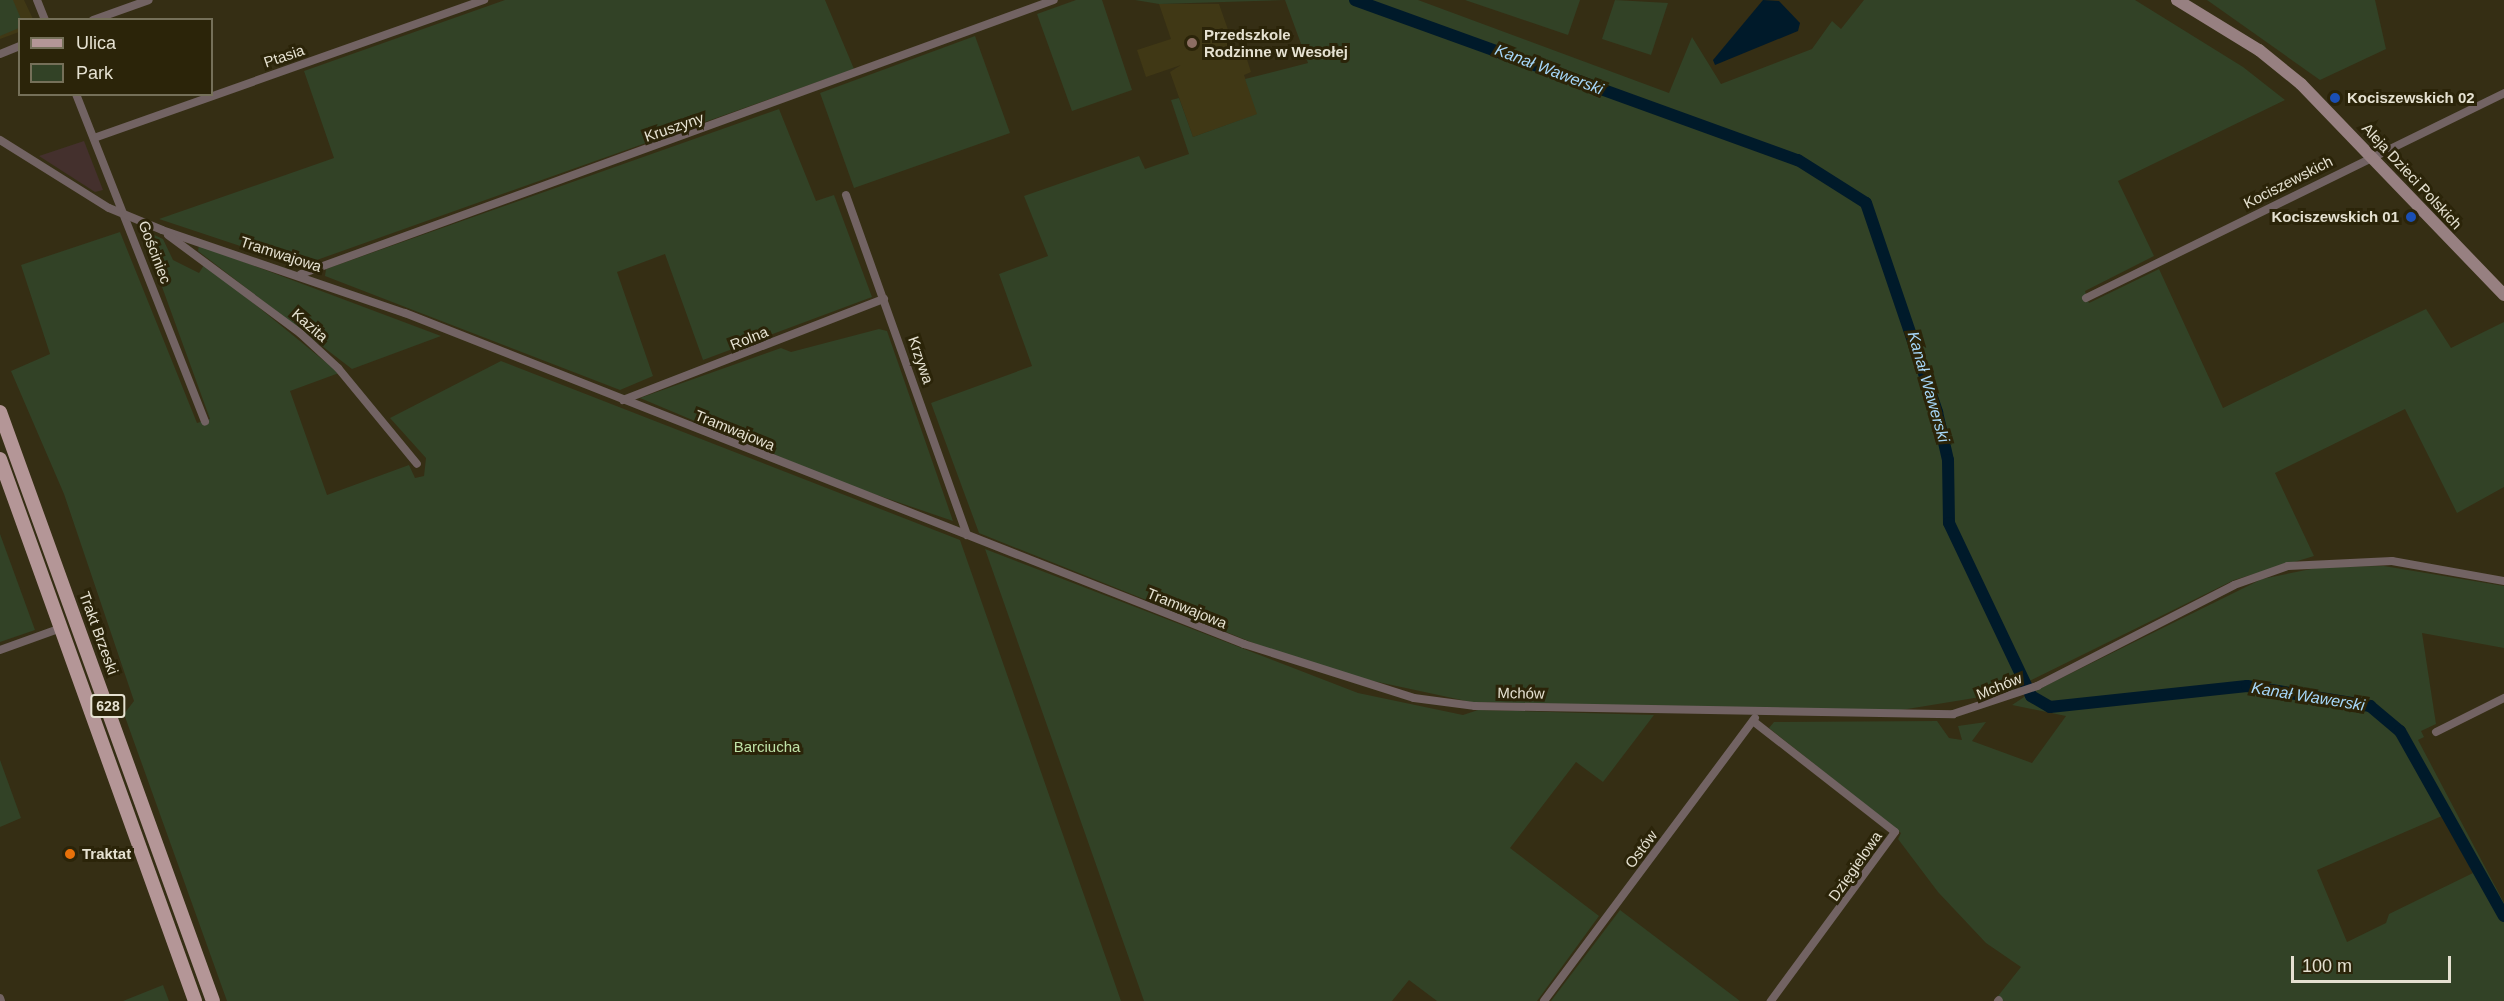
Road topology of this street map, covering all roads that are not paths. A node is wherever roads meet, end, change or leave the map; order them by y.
1 (36, 0) edge
2 (149, 0) edge
3 (484, 0) edge
4 (1054, 0) edge
5 (2177, 0) edge
6 (44, 18) edge
7 (99, 18) edge
8 (18, 47) edge
9 (0, 54) edge
10 (2504, 93) edge
11 (77, 96) edge
12 (213, 96) edge
13 (213, 96) edge
14 (94, 138) junction
15 (0, 141) edge
16 (2373, 156) junction
17 (846, 195) dead end
18 (126, 214) junction
19 (162, 230) junction
20 (301, 274) junction
21 (2504, 295) edge
22 (2086, 298) dead end
23 (884, 299) junction
24 (623, 400) junction
25 (0, 412) edge
26 (205, 421) dead end
27 (0, 459) edge
28 (417, 464) dead end
29 (967, 535) junction
30 (2504, 581) edge
31 (61, 628) junction
32 (0, 650) edge
33 (2504, 698) edge
34 (1475, 706) joint
35 (1758, 713) junction
36 (1753, 721) junction
37 (2436, 732) dead end
38 (195, 1001) edge
39 (213, 1001) edge
40 (1544, 1001) edge
41 (1771, 1001) edge

1 - 6 street
2 - 7 street
3 - 12 street, Ptasia
4 - 20 street, Kruszyny
5 - 16 street, Aleja Dzieci Polskich
8 - 9 street
10 - 16 street, Kociszewskich
11 - 14 street, Gościniec
13 - 14 street, Ptasia
14 - 18 street, Gościniec
15 - 18 street, Tramwajowa
16 - 21 street, Aleja Dzieci Polskich
16 - 22 street, Kociszewskich
17 - 23 street, Krzywa
18 - 19 street, Tramwajowa
18 - 26 street, Gościniec
19 - 20 street, Tramwajowa
19 - 28 street, Kazita
20 - 24 street, Tramwajowa
23 - 24 street, Rolna
23 - 29 street, Krzywa
24 - 29 street, Tramwajowa
25 - 39 main road, Trakt Brzeski / 628
27 - 31 main road, 628
29 - 34 street, Tramwajowa
30 - 35 street, Mchów
31 - 32 street
31 - 38 main road, 628
33 - 37 street
34 - 35 street, Mchów
35 - 36 street, Ostów
36 - 40 street, Ostów
36 - 41 street, Dzięgielowa

